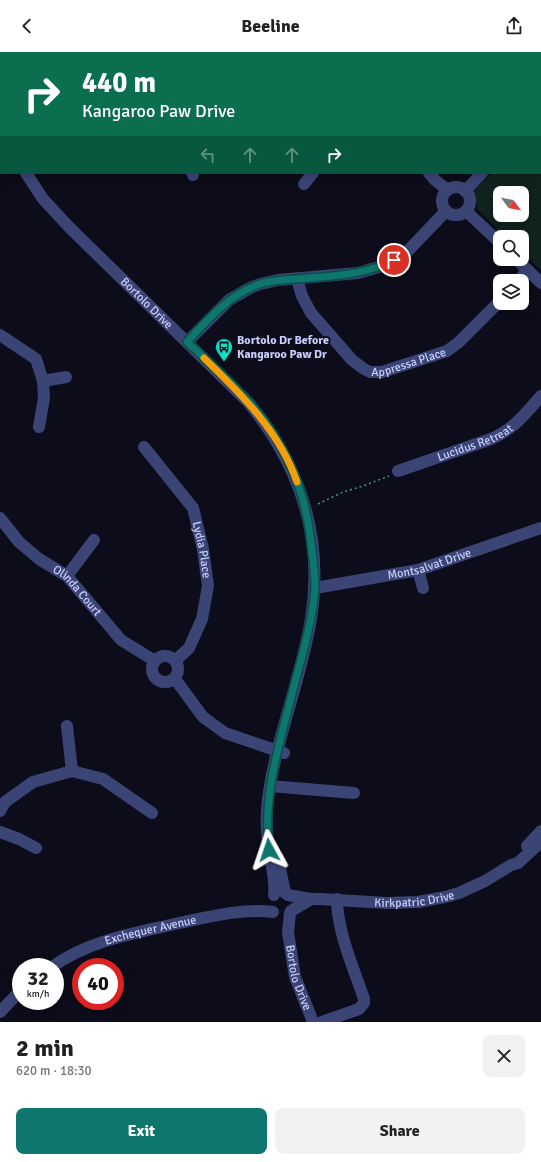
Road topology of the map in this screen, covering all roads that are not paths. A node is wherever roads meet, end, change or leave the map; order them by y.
1 (27, 174) edge
2 (36, 174) edge
3 (312, 174) edge
4 (430, 174) edge
5 (481, 174) edge
6 (304, 184) dead end
7 (448, 190) junction
8 (465, 191) junction
9 (446, 211) junction
10 (466, 211) junction
11 (493, 236) edge
12 (524, 266) edge
13 (528, 270) junction
14 (524, 274) edge
15 (297, 279) junction
16 (541, 283) edge
17 (493, 308) edge
18 (0, 335) edge
19 (190, 339) junction
20 (66, 377) dead end
21 (43, 381) junction
22 (541, 396) edge
23 (38, 427) dead end
24 (144, 447) dead end
25 (398, 471) road end
26 (0, 518) edge
27 (541, 528) edge
28 (94, 540) dead end
29 (418, 570) junction
30 (67, 576) junction
31 (318, 587) junction
32 (423, 588) dead end
33 (176, 660) junction
34 (155, 661) junction
35 (175, 679) junction
36 (67, 726) dead end
37 (281, 752) junction
38 (72, 771) junction
39 (274, 786) junction
40 (354, 793) dead end
41 (0, 811) edge
42 (152, 813) dead end
43 (0, 832) edge
44 (539, 843) edge
45 (36, 848) dead end
46 (511, 865) junction
47 (310, 899) junction
48 (337, 900) junction
49 (278, 902) junction
50 (290, 912) junction
51 (288, 932) junction
52 (64, 960) edge
53 (12, 999) edge
54 (0, 1012) edge
55 (313, 1022) edge
56 (322, 1022) edge

1 - 19 street, Bortolo Drive
2 - 19 street, Bortolo Drive
3 - 6 street
4 - 7 street
5 - 8 street
7 - 8 street
7 - 9 street
8 - 10 street
9 - 10 street
9 - 15 street
10 - 11 street
12 - 13 street
13 - 14 street
13 - 16 street
15 - 17 street, Appressa Place
15 - 19 street
18 - 21 street
19 - 31 street, Bortolo Drive
20 - 21 street
21 - 23 street
22 - 25 street, Lucidus Retreat
24 - 33 street, Lydia Place
26 - 30 street, Olinda Court
27 - 29 street, Montsalvat Drive
28 - 30 street
29 - 31 street, Montsalvat Drive
29 - 32 street
30 - 34 street, Olinda Court
31 - 37 street, Bortolo Drive
33 - 34 street
33 - 35 street
34 - 35 street
35 - 37 street
36 - 38 street
37 - 39 street, Bortolo Drive
38 - 41 street
38 - 42 street
39 - 40 street
39 - 49 street, Bortolo Drive
43 - 45 street
44 - 46 street, Kirkpatric Drive
44 - 46 street, Kirkpatric Drive
46 - 48 street, Kirkpatric Drive
47 - 48 street, Kirkpatric Drive
47 - 49 street, Kirkpatric Drive
47 - 50 street
48 - 56 street
49 - 50 street
49 - 50 street, Bortolo Drive
49 - 51 street, Bortolo Drive
49 - 52 street, Exchequer Avenue
50 - 51 street, Bortolo Drive
51 - 55 street, Bortolo Drive
53 - 54 street

